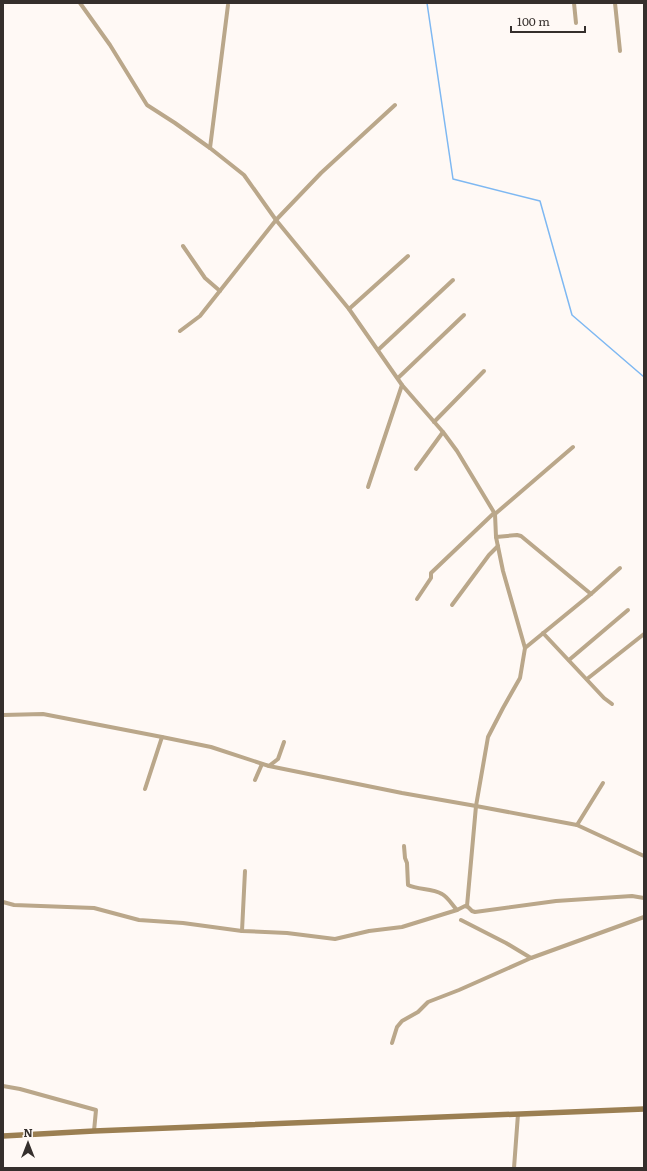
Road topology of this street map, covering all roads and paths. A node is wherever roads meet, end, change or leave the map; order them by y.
1 (80, 3) edge
2 (574, 3) edge
3 (615, 3) edge
4 (228, 5) dead end
5 (576, 23) dead end
6 (620, 51) dead end
7 (395, 105) dead end
8 (210, 148) junction
9 (276, 220) junction
10 (183, 246) dead end
11 (408, 256) dead end
12 (453, 280) dead end
13 (220, 291) junction
14 (349, 309) junction
15 (464, 315) dead end
16 (180, 331) dead end
17 (378, 350) junction
18 (484, 371) dead end
19 (398, 378) junction
20 (402, 384) junction
21 (434, 422) junction
22 (443, 432) junction
23 (573, 447) dead end
24 (416, 469) dead end
25 (368, 487) dead end
26 (494, 514) junction
27 (496, 537) junction
28 (498, 546) junction
29 (620, 568) dead end
30 (591, 594) junction
31 (416, 599) dead end
32 (452, 605) dead end
33 (628, 610) dead end
34 (543, 633) junction
35 (644, 634) edge
36 (525, 648) junction
37 (569, 660) junction
38 (587, 679) junction
39 (612, 704) dead end
40 (3, 715) edge
41 (162, 737) junction
42 (284, 742) dead end
43 (262, 764) junction
44 (269, 766) junction
45 (255, 780) dead end
46 (603, 783) dead end
47 (145, 790) dead end
48 (476, 806) junction
49 (577, 825) junction
50 (404, 846) dead end
51 (644, 856) edge
52 (244, 870) dead end
53 (644, 898) edge
54 (3, 902) edge
55 (466, 906) junction
56 (457, 910) junction
57 (644, 917) edge
58 (461, 920) dead end
59 (242, 931) junction
60 (531, 958) junction
61 (392, 1043) dead end
62 (3, 1086) edge
63 (644, 1109) edge
64 (518, 1114) junction
65 (94, 1131) junction
66 (3, 1136) edge
67 (514, 1168) edge

1 - 8 street
2 - 5 street
3 - 6 street
4 - 8 street
7 - 9 street
8 - 9 street
9 - 13 street
9 - 14 street
10 - 13 street
11 - 14 street
12 - 17 street
13 - 16 street
14 - 17 street
15 - 19 street
17 - 19 street
18 - 21 street
19 - 20 street
20 - 21 street
20 - 25 street
21 - 22 street
22 - 24 street
22 - 26 street
23 - 26 street
26 - 27 street
26 - 31 street
27 - 28 street
27 - 30 street
28 - 32 street
28 - 36 street
29 - 30 street
30 - 34 street
33 - 37 street
34 - 36 street
34 - 37 street
35 - 38 street
36 - 48 street
37 - 38 street
38 - 39 street
40 - 41 street
41 - 43 street
41 - 47 street
42 - 44 street
43 - 44 street
43 - 45 street
44 - 48 street
46 - 49 street
48 - 49 street
48 - 55 street
49 - 51 street
50 - 56 street
52 - 59 street
53 - 55 street
54 - 59 street
55 - 56 street
56 - 59 street
57 - 60 street
58 - 60 street
60 - 61 street
62 - 65 street
63 - 64 main road
64 - 65 main road
64 - 67 street
65 - 66 main road

